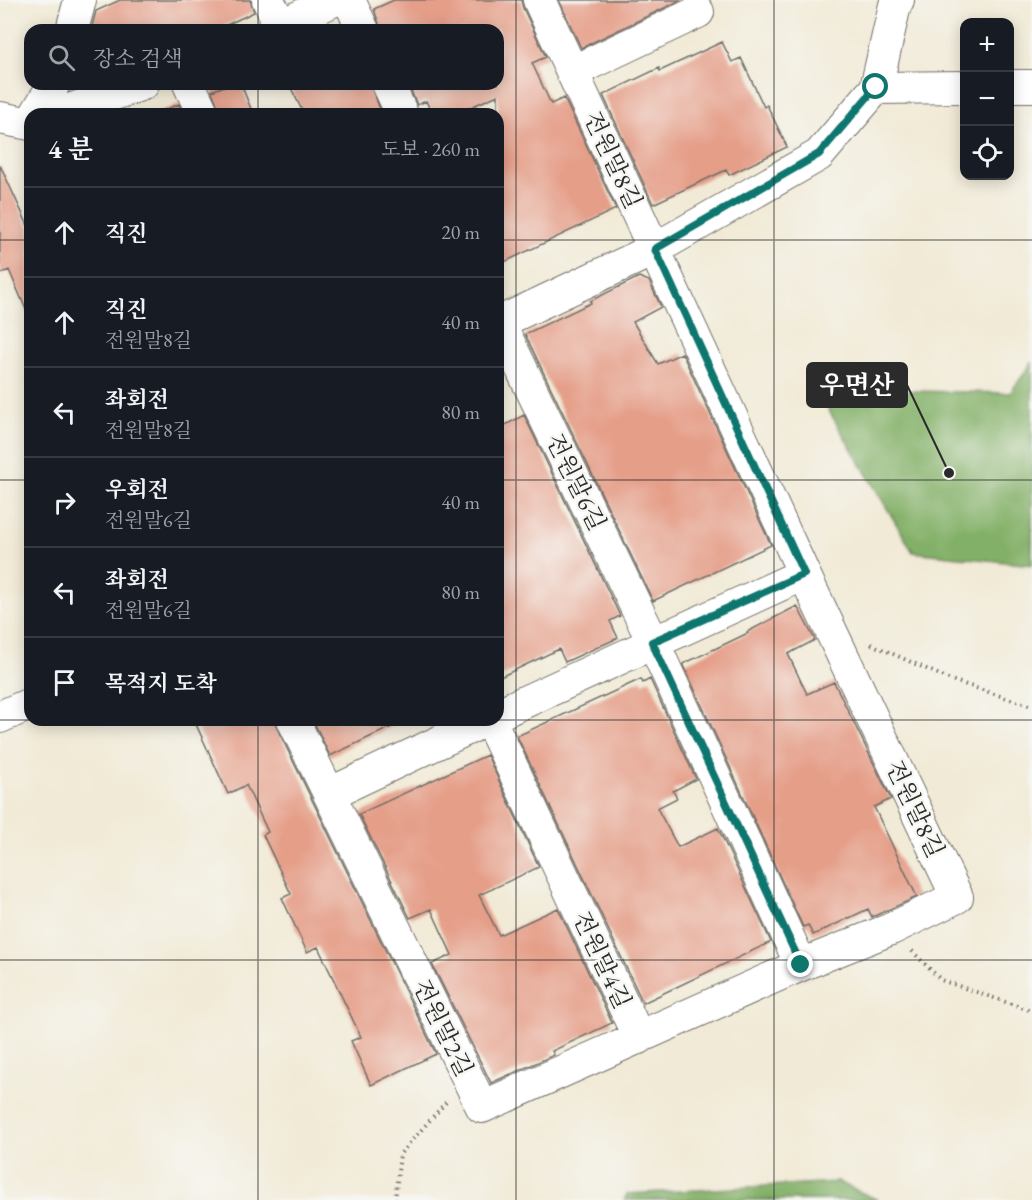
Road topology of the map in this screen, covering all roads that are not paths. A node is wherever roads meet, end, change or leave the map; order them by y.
1 (80, 0) edge
2 (334, 0) edge
3 (349, 0) edge
4 (539, 0) edge
5 (898, 0) edge
6 (698, 12) dead end
7 (274, 19) edge
8 (74, 24) edge
9 (360, 24) edge
10 (572, 72) junction
11 (1014, 86) edge
12 (1032, 86) edge
13 (876, 87) junction
14 (960, 87) edge
15 (50, 90) edge
16 (127, 90) edge
17 (192, 90) edge
18 (391, 90) edge
19 (40, 108) edge
20 (75, 108) edge
21 (200, 108) edge
22 (399, 108) edge
23 (0, 118) edge
24 (24, 123) edge
25 (655, 249) junction
26 (504, 319) edge
27 (504, 334) edge
28 (804, 574) junction
29 (652, 642) junction
30 (24, 707) edge
31 (504, 711) edge
32 (0, 717) edge
33 (296, 726) edge
34 (473, 726) edge
35 (493, 726) edge
36 (329, 794) junction
37 (801, 965) junction
38 (639, 1038) junction

1 - 8 street
2 - 7 street
3 - 9 street
4 - 10 street, 전원말8길
5 - 13 street
6 - 10 street
10 - 25 street, 전원말8길
11 - 12 street
13 - 14 street
13 - 25 street
15 - 19 street
16 - 20 street
17 - 21 street
18 - 22 street
23 - 24 street
25 - 26 street, 전원말6길
25 - 28 street, 전원말8길
27 - 29 street, 전원말6길
28 - 29 street
28 - 37 street, 전원말8길
29 - 31 street
29 - 37 street, 전원말6길
30 - 32 street
33 - 36 street, 전원말2길
34 - 36 street
35 - 38 street, 전원말4길
36 - 38 street, 전원말2길
37 - 38 street, 전원말4길

